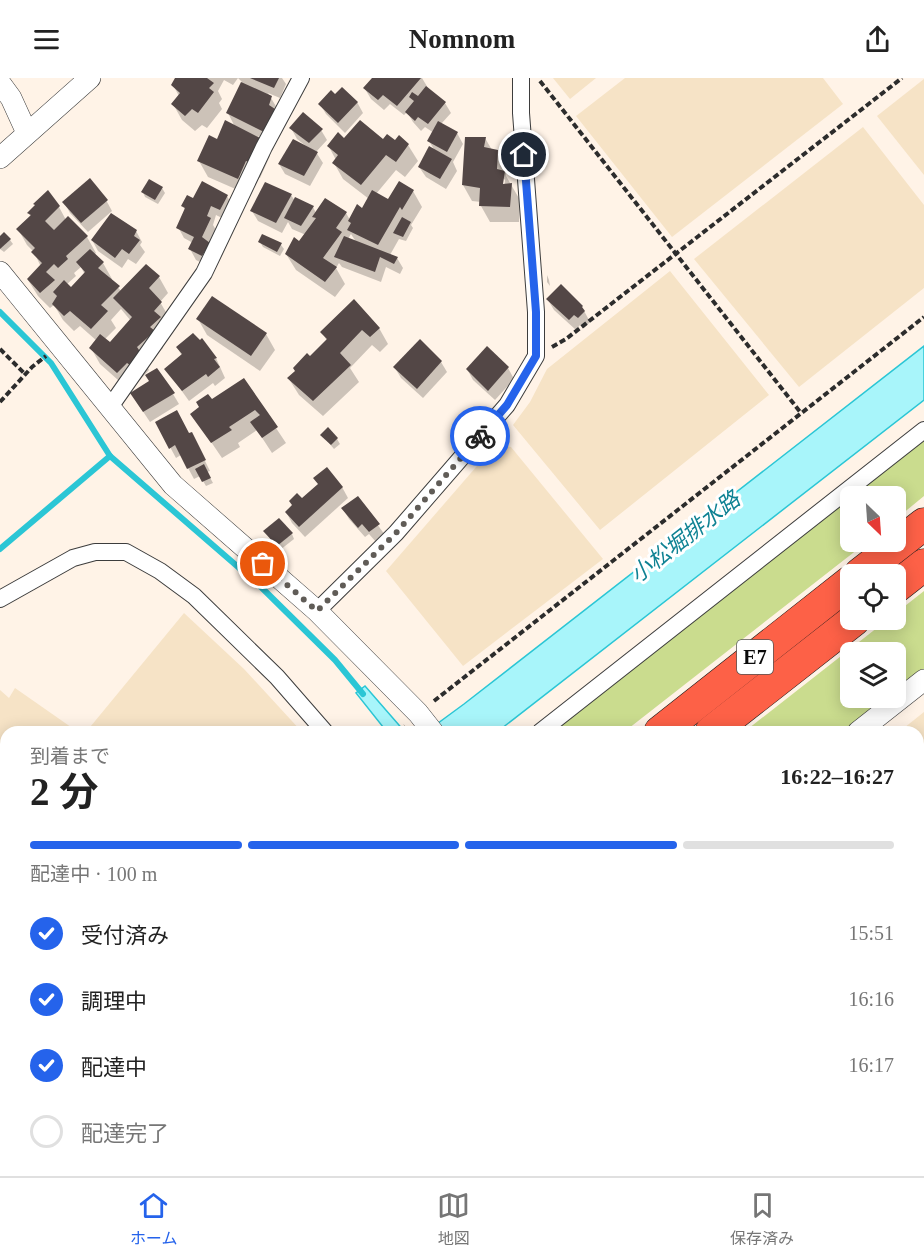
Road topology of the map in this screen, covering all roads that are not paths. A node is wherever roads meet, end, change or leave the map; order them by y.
1 (90, 78) edge
2 (301, 78) edge
3 (521, 78) edge
4 (0, 83) edge
5 (27, 133) junction
6 (0, 158) edge
7 (0, 272) edge
8 (110, 407) junction
9 (924, 430) edge
10 (924, 524) edge
11 (873, 564) edge
12 (924, 565) edge
13 (906, 579) edge
14 (840, 590) edge
15 (0, 599) edge
16 (317, 611) junction
17 (841, 630) edge
18 (924, 680) edge
19 (421, 723) edge
20 (320, 726) edge
21 (548, 726) edge
22 (668, 726) edge
23 (719, 726) edge
24 (866, 726) edge

1 - 5 street
2 - 8 street
3 - 16 street
4 - 5 street
5 - 6 street
7 - 8 street
8 - 16 street
9 - 21 street
10 - 11 highway
12 - 13 highway
14 - 22 highway, E7
15 - 20 street
16 - 19 street
17 - 23 highway, E7
18 - 24 street

